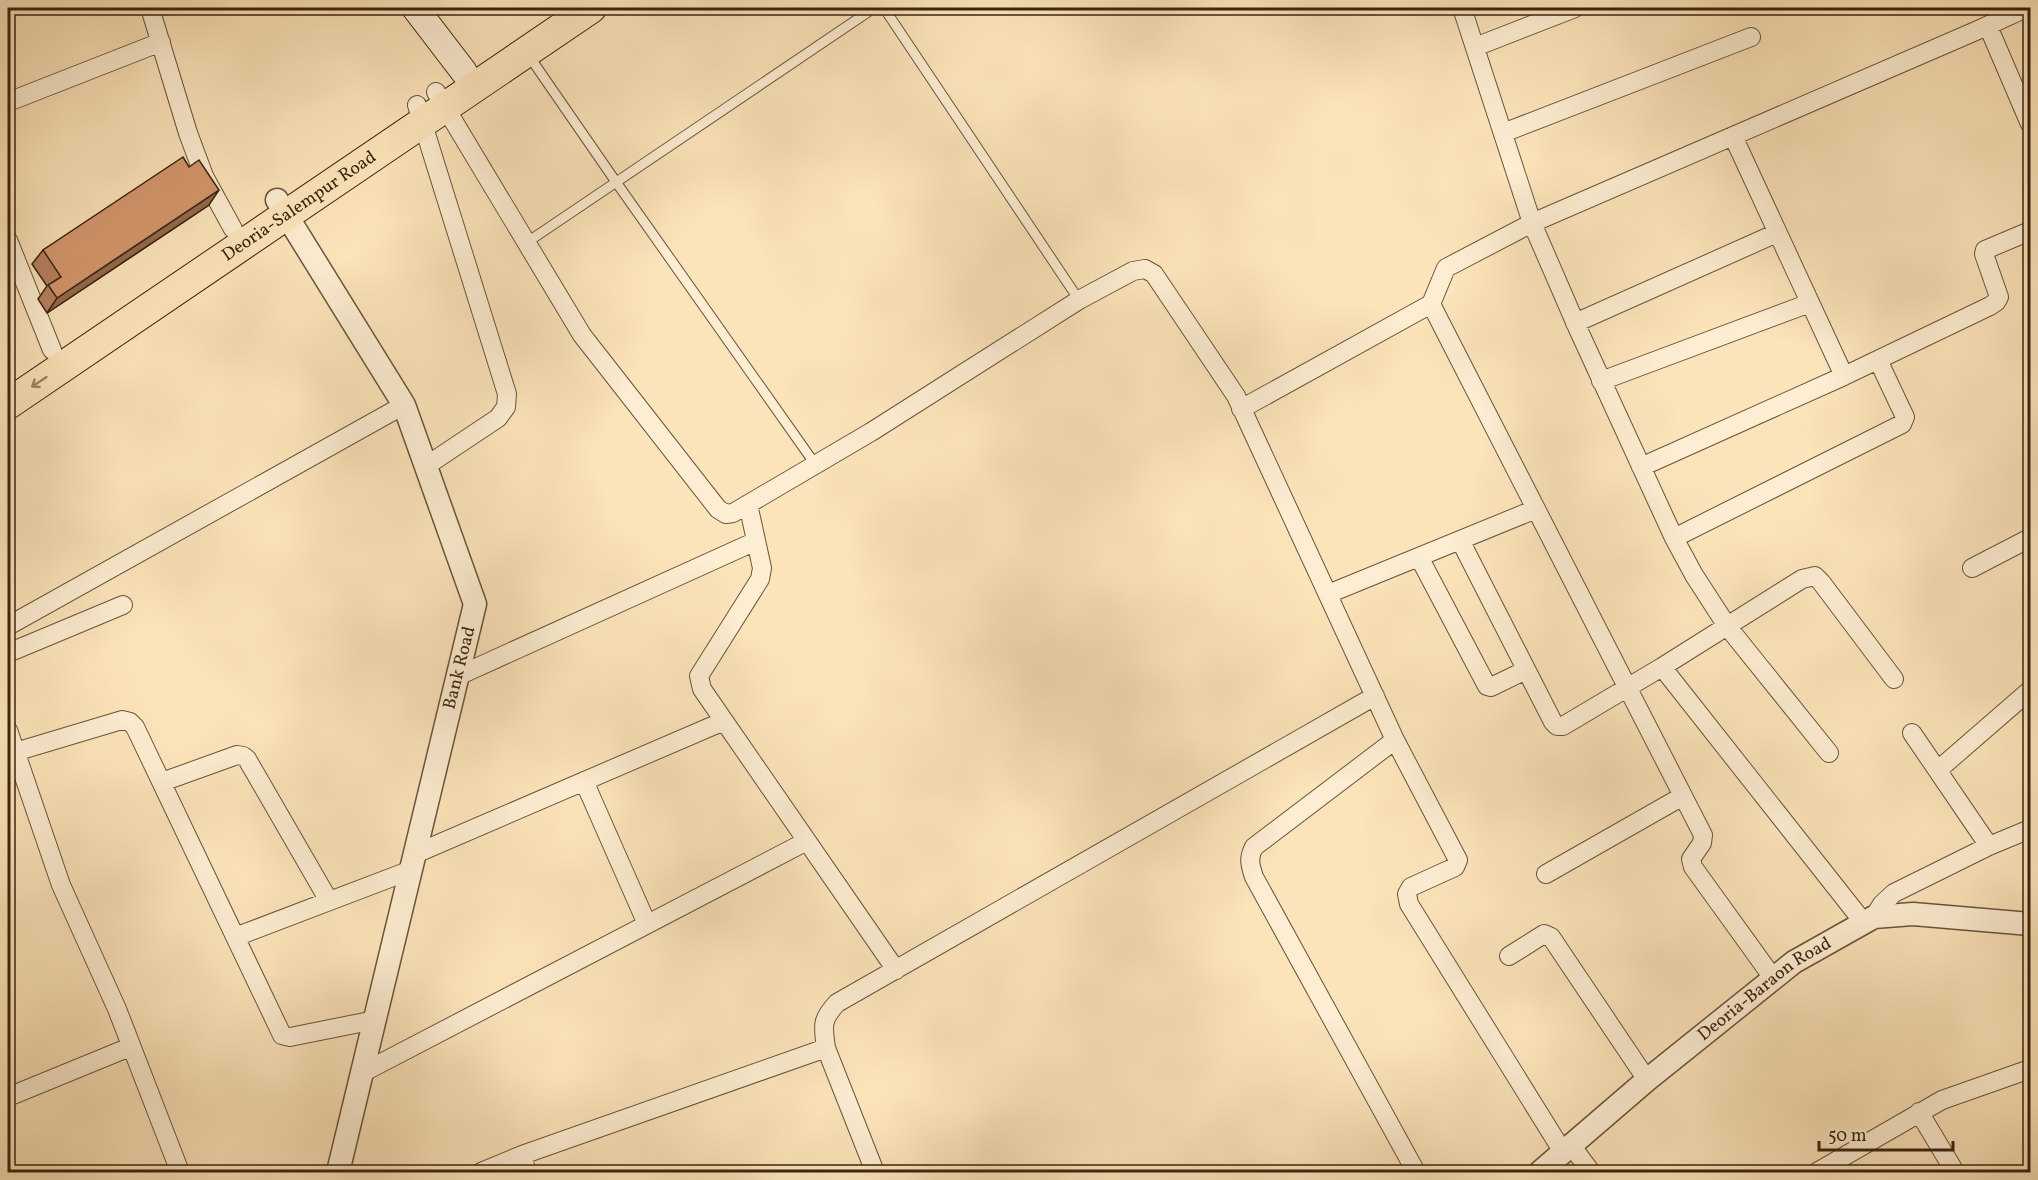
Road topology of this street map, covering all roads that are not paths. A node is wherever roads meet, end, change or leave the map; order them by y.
1 (150, 8) edge
2 (415, 8) edge
3 (559, 8) edge
4 (591, 8) edge
5 (874, 8) edge
6 (884, 8) edge
7 (1462, 8) edge
8 (1575, 8) edge
9 (2026, 8) edge
10 (1988, 26) junction
11 (1751, 37) dead end
12 (161, 42) junction
13 (1475, 47) junction
14 (526, 51) junction
15 (464, 72) junction
16 (8, 102) edge
17 (429, 106) junction
18 (2031, 124) edge
19 (1503, 133) junction
20 (1733, 136) junction
21 (616, 182) junction
22 (282, 208) junction
23 (1532, 223) junction
24 (233, 229) junction
25 (2031, 231) edge
26 (1778, 233) junction
27 (8, 240) edge
28 (526, 243) junction
29 (1079, 300) junction
30 (1810, 303) junction
31 (1431, 304) junction
32 (1575, 323) junction
33 (52, 350) junction
34 (1878, 360) junction
35 (1844, 376) junction
36 (8, 379) edge
37 (1601, 381) junction
38 (8, 404) edge
39 (404, 405) junction
40 (1241, 409) junction
41 (815, 464) junction
42 (426, 466) junction
43 (1641, 467) junction
44 (748, 504) junction
45 (1536, 509) junction
46 (1674, 538) junction
47 (2031, 538) edge
48 (1460, 540) junction
49 (756, 541) junction
50 (1419, 557) junction
51 (1972, 568) dead end
52 (1328, 594) junction
53 (123, 605) dead end
54 (8, 626) edge
55 (1727, 626) junction
56 (8, 653) edge
57 (1662, 667) junction
58 (1526, 670) junction
59 (458, 676) junction
60 (1894, 679) dead end
61 (1628, 688) junction
62 (2029, 691) dead end
63 (1375, 696) junction
64 (724, 721) junction
65 (8, 730) edge
66 (1912, 733) dead end
67 (1395, 740) junction
68 (15, 752) junction
69 (1829, 753) dead end
70 (1938, 770) junction
71 (584, 781) junction
72 (162, 782) junction
73 (1683, 796) junction
74 (2031, 829) edge
75 (807, 841) junction
76 (1989, 846) junction
77 (413, 862) junction
78 (1546, 874) dead end
79 (329, 901) junction
80 (1869, 920) junction
81 (647, 924) junction
82 (2031, 924) edge
83 (235, 937) junction
84 (1509, 956) dead end
85 (896, 970) junction
86 (1773, 978) junction
87 (375, 1020) junction
88 (130, 1047) junction
89 (826, 1048) junction
90 (2031, 1069) edge
91 (362, 1073) junction
92 (1647, 1080) junction
93 (8, 1097) edge
94 (1919, 1112) junction
95 (1567, 1149) junction
96 (525, 1164) edge
97 (180, 1173) edge
98 (338, 1173) edge
99 (481, 1173) edge
100 (875, 1173) edge
101 (1416, 1173) edge
102 (1540, 1173) edge
103 (1591, 1173) edge
104 (1817, 1173) edge
105 (1955, 1173) edge

1 - 12 street
2 - 15 main road
3 - 15 highway, Deoria-Salempur Road
4 - 14 highway, Deoria-Salempur Road
5 - 21 lane
6 - 29 lane
7 - 13 street
8 - 13 street
9 - 10 street
10 - 18 street
10 - 20 street
11 - 19 street
12 - 16 street
12 - 24 street
13 - 19 street
14 - 17 highway, Deoria-Salempur Road
14 - 21 lane
15 - 17 highway, Deoria-Salempur Road
17 - 22 highway, Deoria-Salempur Road
17 - 28 street
17 - 42 street
19 - 23 street
20 - 23 street
20 - 26 street
21 - 28 lane
21 - 41 lane
22 - 24 highway, Deoria-Salempur Road
22 -> 38 highway, Deoria-Salempur Road
22 - 39 street, Bank Road
23 - 31 street
23 - 32 street
24 - 33 highway, Deoria-Salempur Road
25 - 34 street
26 - 30 street
26 - 32 street
27 - 33 street
28 - 44 street
29 - 40 street
29 - 41 street
30 - 35 street
30 - 37 street
31 - 40 street
31 - 45 street
32 - 37 street
33 - 36 highway, Deoria-Salempur Road
34 - 35 street
34 - 46 street
35 - 43 street
37 - 43 street
39 - 42 street, Bank Road
39 - 54 street
40 - 52 street
41 - 44 street
42 - 59 street, Bank Road
43 - 46 street
44 - 49 street
45 - 48 street
45 - 61 street
46 - 55 street
47 - 51 street
48 - 50 street
48 - 58 street
49 - 59 street
49 - 64 street
50 - 52 street
50 - 58 street
52 - 63 street
53 - 56 street
55 - 57 street
55 - 60 street
55 - 69 street
57 - 61 street
57 - 80 street
58 - 61 street
59 - 77 street, Bank Road
61 - 73 street
62 - 70 street
63 - 67 street
63 - 85 street
64 - 71 street
64 - 75 street
65 - 68 street
66 - 70 street
67 - 95 street
67 - 101 street
68 - 72 street
68 - 88 street
70 - 76 street
71 - 77 street
71 - 81 street
72 - 79 street
72 - 83 street
73 - 78 street
73 - 86 street
74 - 76 street
75 - 81 street
75 - 85 street
76 - 80 street
77 - 79 street
77 - 87 street, Bank Road
79 - 83 street
80 - 82 street, Deoria-Baraon Road
80 - 86 street, Deoria-Baraon Road
81 - 91 street
83 - 87 street
84 - 92 street
85 - 89 street
86 - 92 street, Deoria-Baraon Road
87 - 91 street, Bank Road
88 - 93 street
88 - 97 street
89 - 96 street
89 - 100 street
90 - 94 street
91 - 98 street, Bank Road
92 - 95 street, Deoria-Baraon Road
94 - 104 street
94 - 105 street
95 - 102 street, Deoria-Baraon Road
95 - 103 street
96 - 99 street

